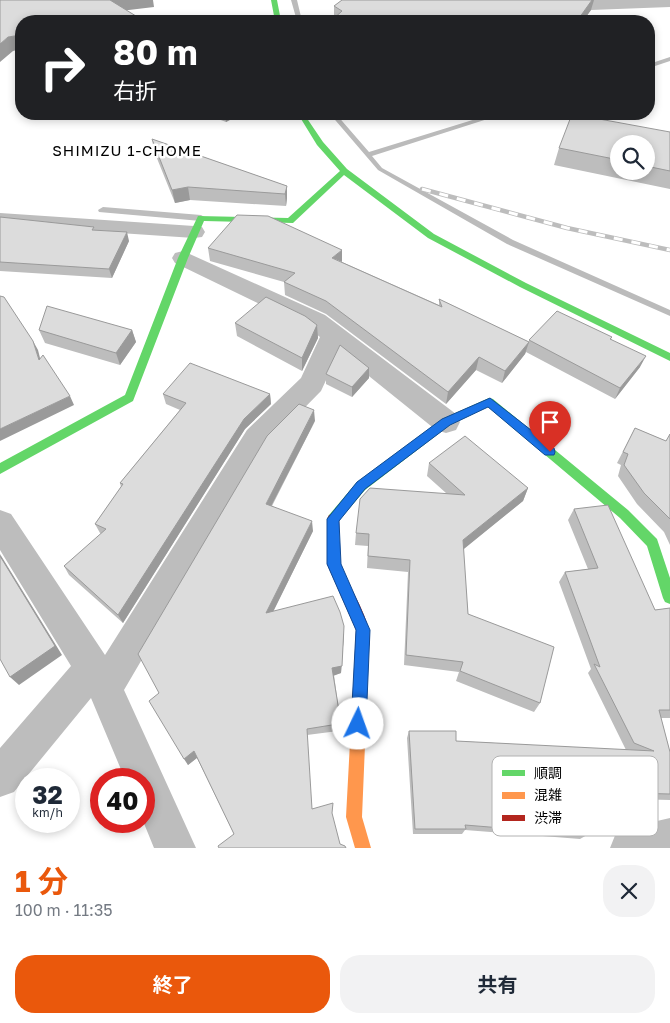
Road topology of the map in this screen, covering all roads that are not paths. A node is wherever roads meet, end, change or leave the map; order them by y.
1 (274, 0) edge
2 (277, 15) edge
3 (305, 120) edge
4 (344, 171) junction
5 (103, 210) dead end
6 (0, 219) edge
7 (198, 225) junction
8 (183, 258) junction
9 (334, 334) junction
10 (670, 357) edge
11 (446, 422) junction
12 (0, 469) edge
13 (0, 523) edge
14 (670, 598) edge
15 (99, 678) junction
16 (0, 778) edge
17 (670, 838) edge
18 (174, 848) edge
19 (363, 848) edge
20 (631, 848) edge

1 - 2 street
3 - 4 street
4 - 7 street
4 - 10 street
5 - 7 lane
6 - 7 street
7 - 8 street
8 - 9 street
8 - 12 street
9 - 11 street
9 - 15 street
11 - 14 street
11 - 19 street
13 - 15 street
15 - 16 street
15 - 18 street
17 - 20 street

